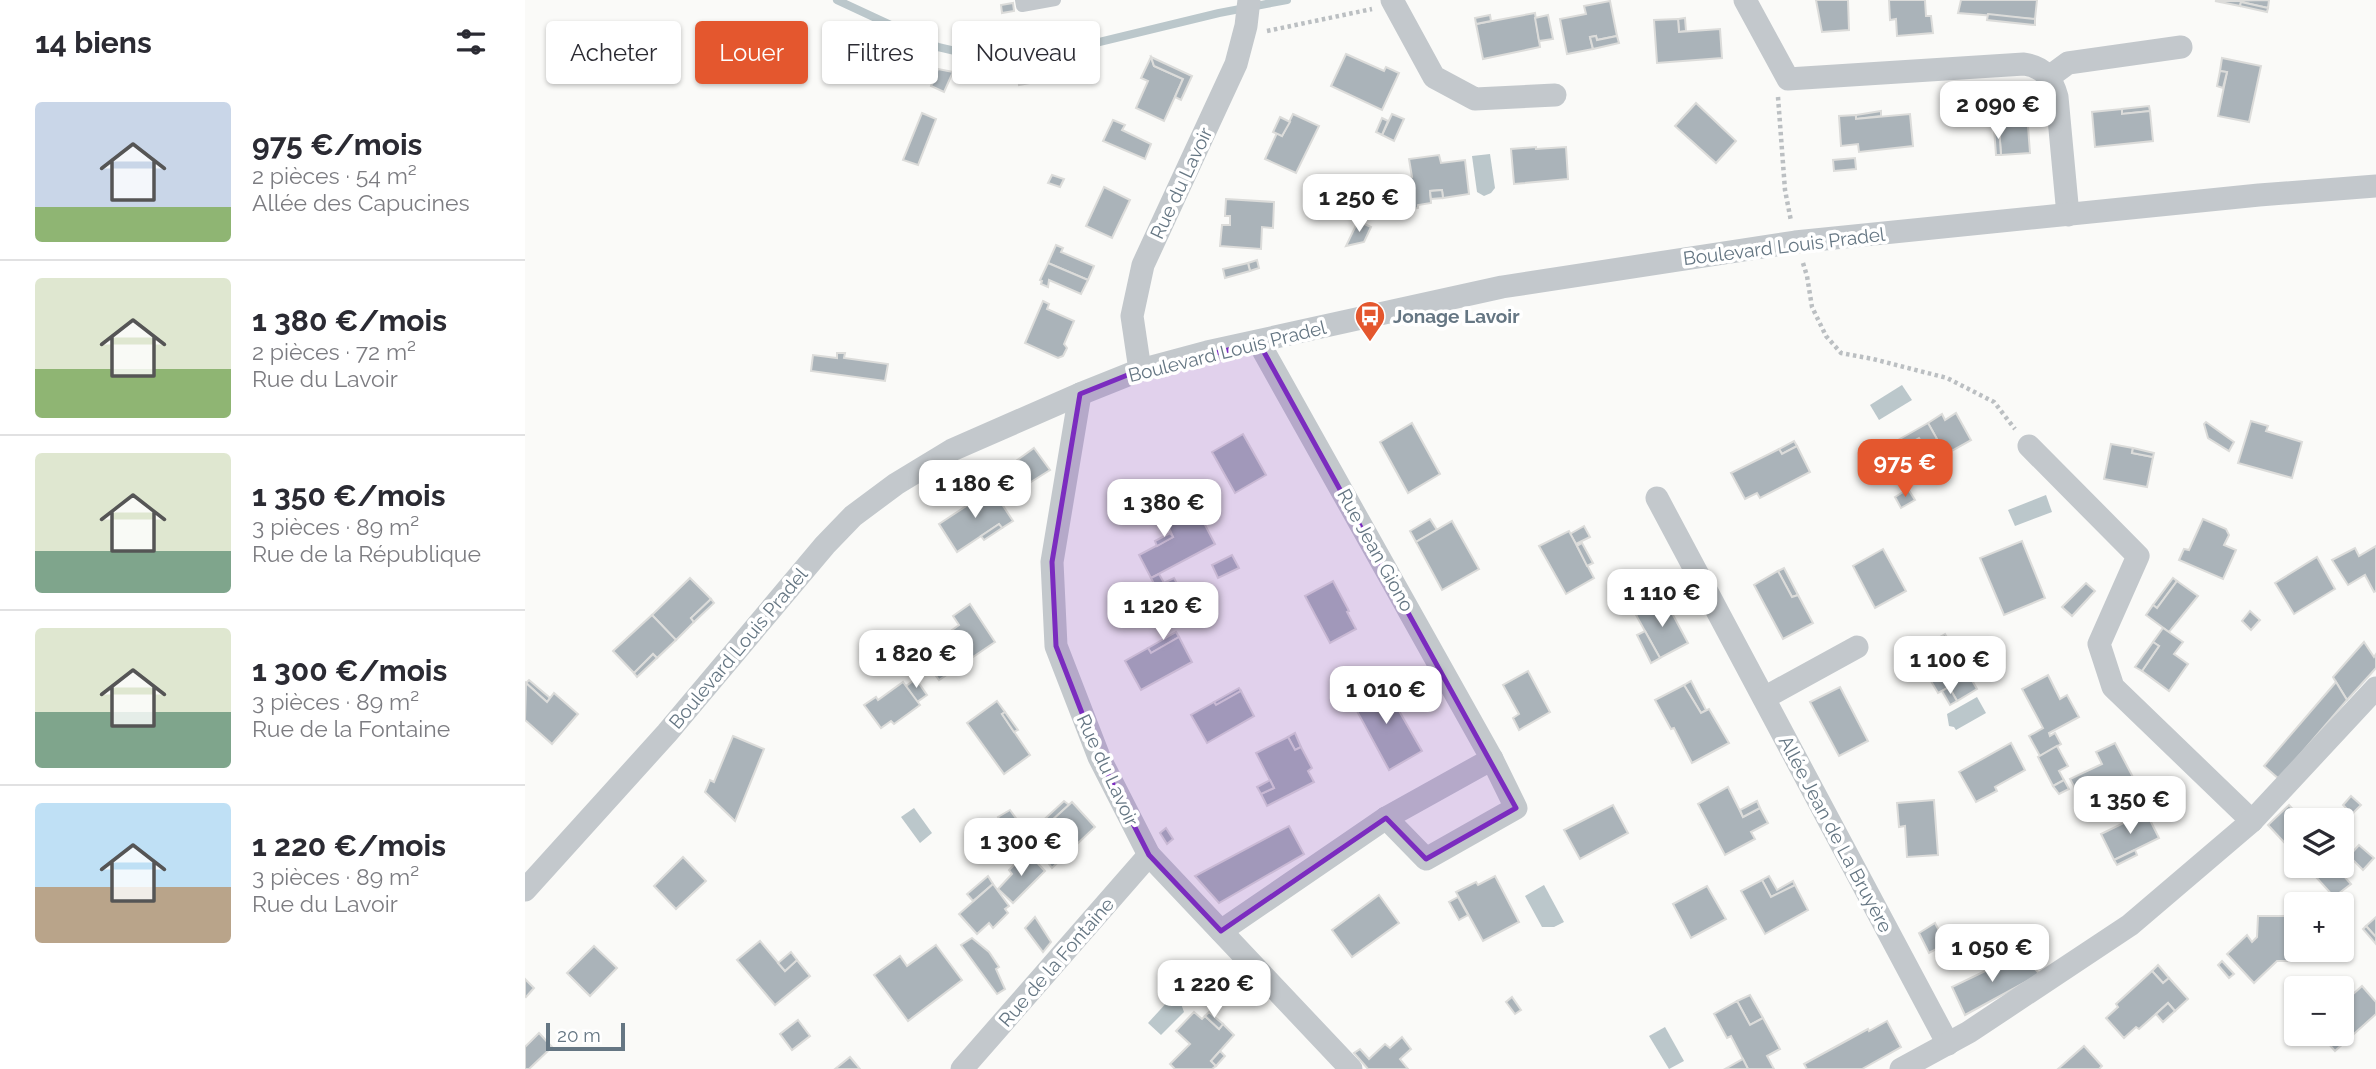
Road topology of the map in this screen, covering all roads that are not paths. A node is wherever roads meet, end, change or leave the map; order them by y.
1 (1021, 0) edge
2 (1055, 0) edge
3 (1249, 0) edge
4 (1745, 0) edge
5 (1393, 2) edge
6 (2182, 47) dead end
7 (2049, 77) junction
8 (1555, 94) dead end
9 (2376, 186) edge
10 (2068, 215) junction
11 (1259, 342) junction
12 (1140, 370) junction
13 (1080, 394) junction
14 (2029, 446) road end
15 (1657, 498) dead end
16 (1857, 647) dead end
17 (2376, 688) edge
18 (1764, 698) junction
19 (1492, 759) junction
20 (1386, 818) junction
21 (2252, 821) junction
22 (1149, 855) junction
23 (525, 890) edge
24 (1221, 930) junction
25 (1948, 1044) junction
26 (963, 1069) edge
27 (1351, 1069) edge
28 (1901, 1069) edge

1 - 2 lane
3 - 12 street, Rue du Lavoir
4 - 7 street
5 - 8 street
6 - 7 street
7 - 10 street
9 - 10 street, Boulevard Louis Pradel
10 - 11 street, Boulevard Louis Pradel
11 - 12 street, Boulevard Louis Pradel
11 - 19 street, Rue Jean Giono
12 - 13 street, Boulevard Louis Pradel
13 - 22 street, Rue du Lavoir
13 - 23 street, Boulevard Louis Pradel
14 - 21 street
15 - 18 street, Allée Jean de La Bruyère
16 - 18 street
17 - 21 street
18 - 25 street, Allée Jean de La Bruyère
19 - 20 street
19 - 20 street, Rue Jean Giono
20 - 24 street
21 - 25 street
22 - 24 street, Rue du Lavoir
22 - 26 street, Rue de la Fontaine
24 - 27 street, Rue du Lavoir
25 - 28 street

